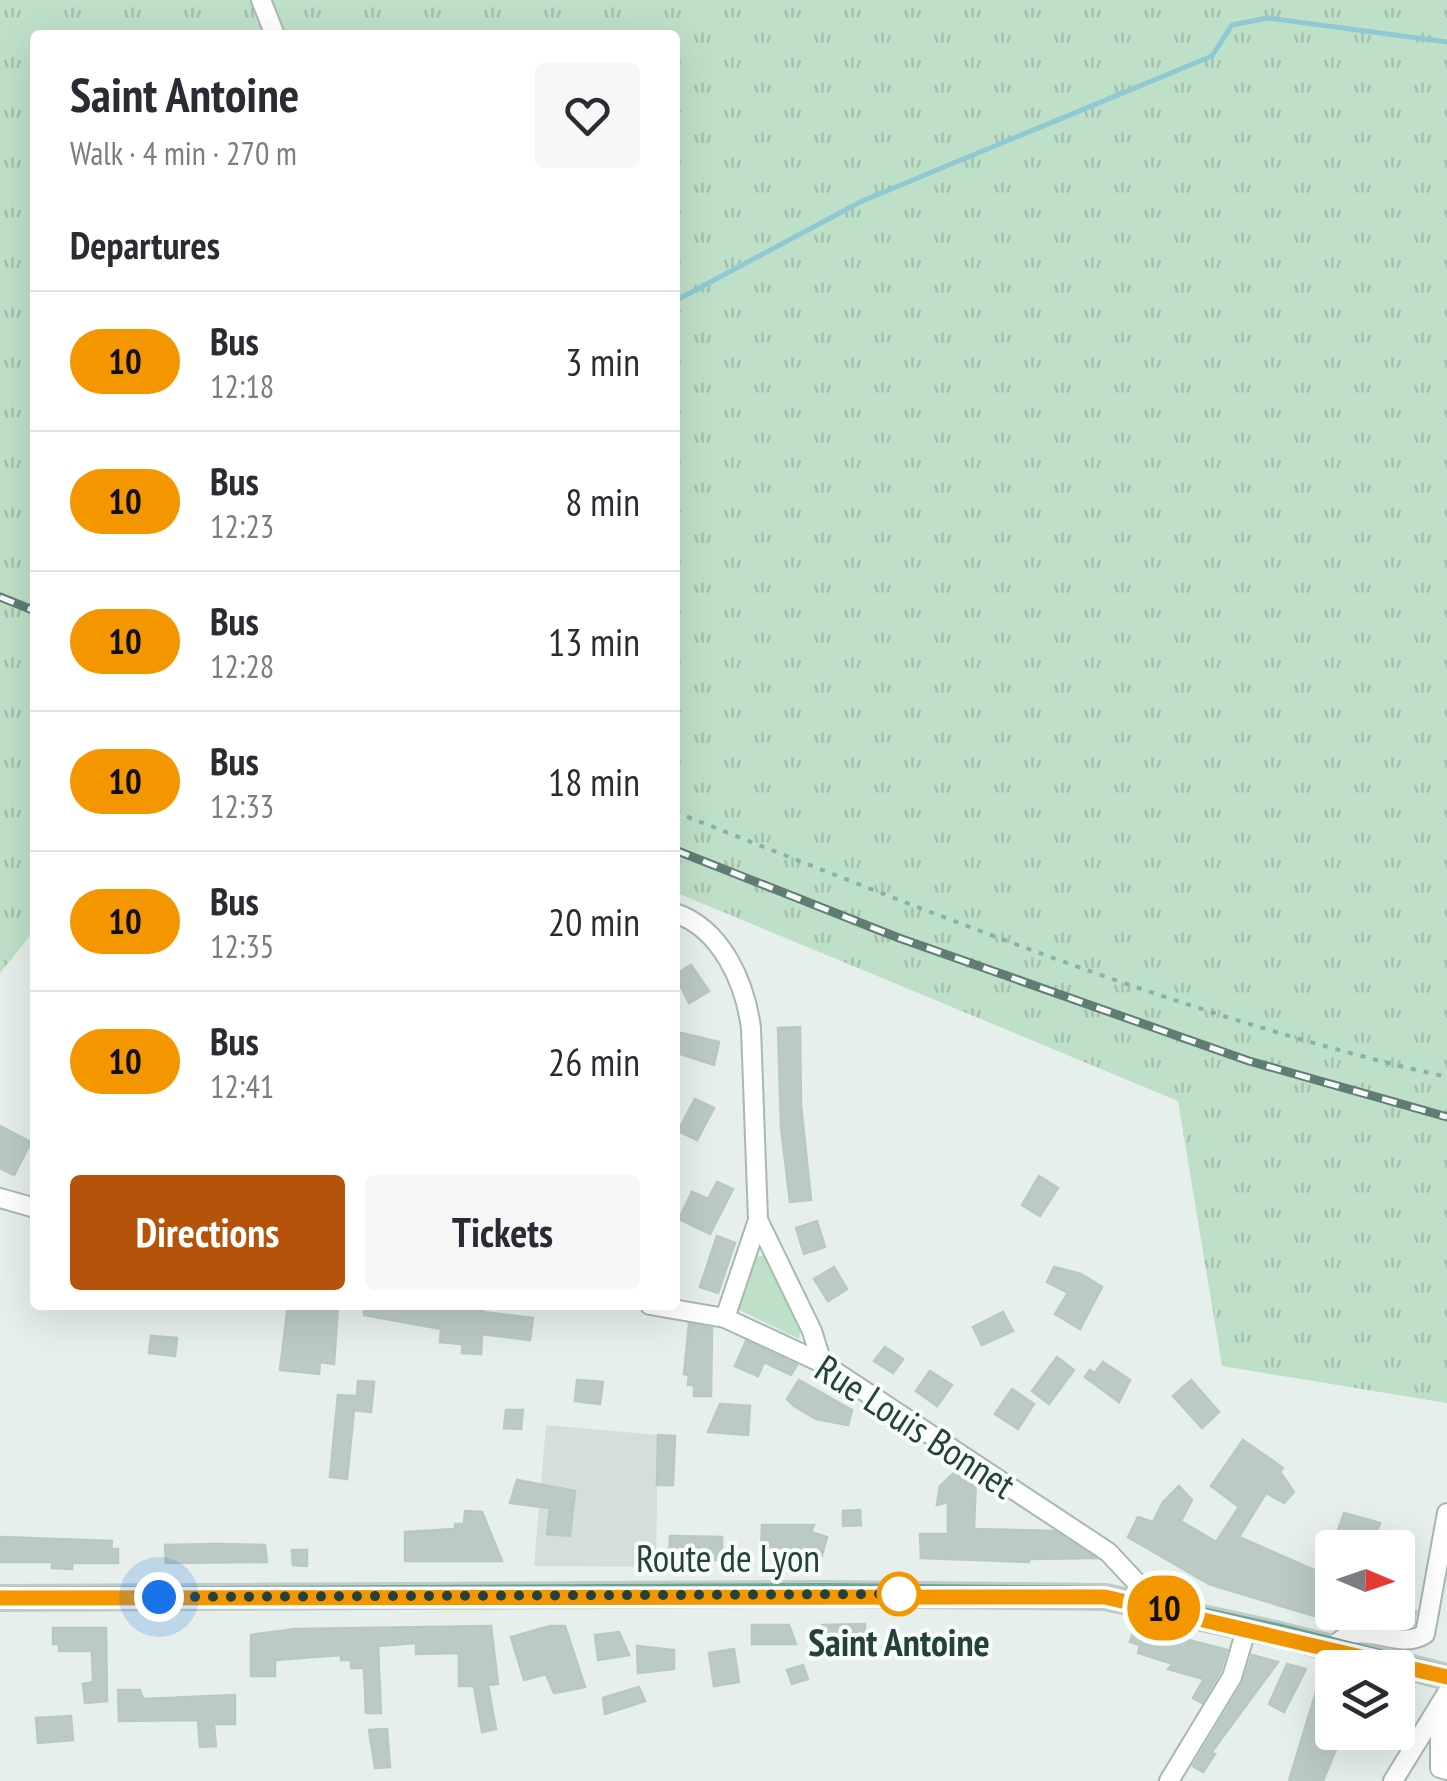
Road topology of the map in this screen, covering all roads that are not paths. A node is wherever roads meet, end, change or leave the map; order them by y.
1 (261, 0) edge
2 (273, 30) edge
3 (680, 916) edge
4 (0, 1198) edge
5 (30, 1207) edge
6 (758, 1220) junction
7 (678, 1310) edge
8 (724, 1318) junction
9 (822, 1363) junction
10 (1447, 1512) edge
11 (0, 1598) edge
12 (1147, 1603) junction
13 (1248, 1627) junction
14 (1334, 1648) junction
15 (1447, 1677) edge
16 (1444, 1699) edge
17 (1447, 1770) edge
18 (1168, 1781) edge
19 (1393, 1781) edge

1 - 2 street
3 - 6 street
4 - 5 street
6 - 8 street
6 - 9 street
7 - 8 street, Rue Louis Bonnet
8 - 9 street, Rue Louis Bonnet
9 - 12 street, Rue Louis Bonnet
10 - 14 street
11 - 12 main road, Route de Lyon
12 - 13 main road, Route de Lyon
13 - 14 main road, Route de Lyon
13 - 18 street
14 - 15 main road, Route de Lyon
16 - 17 street
16 - 19 street

